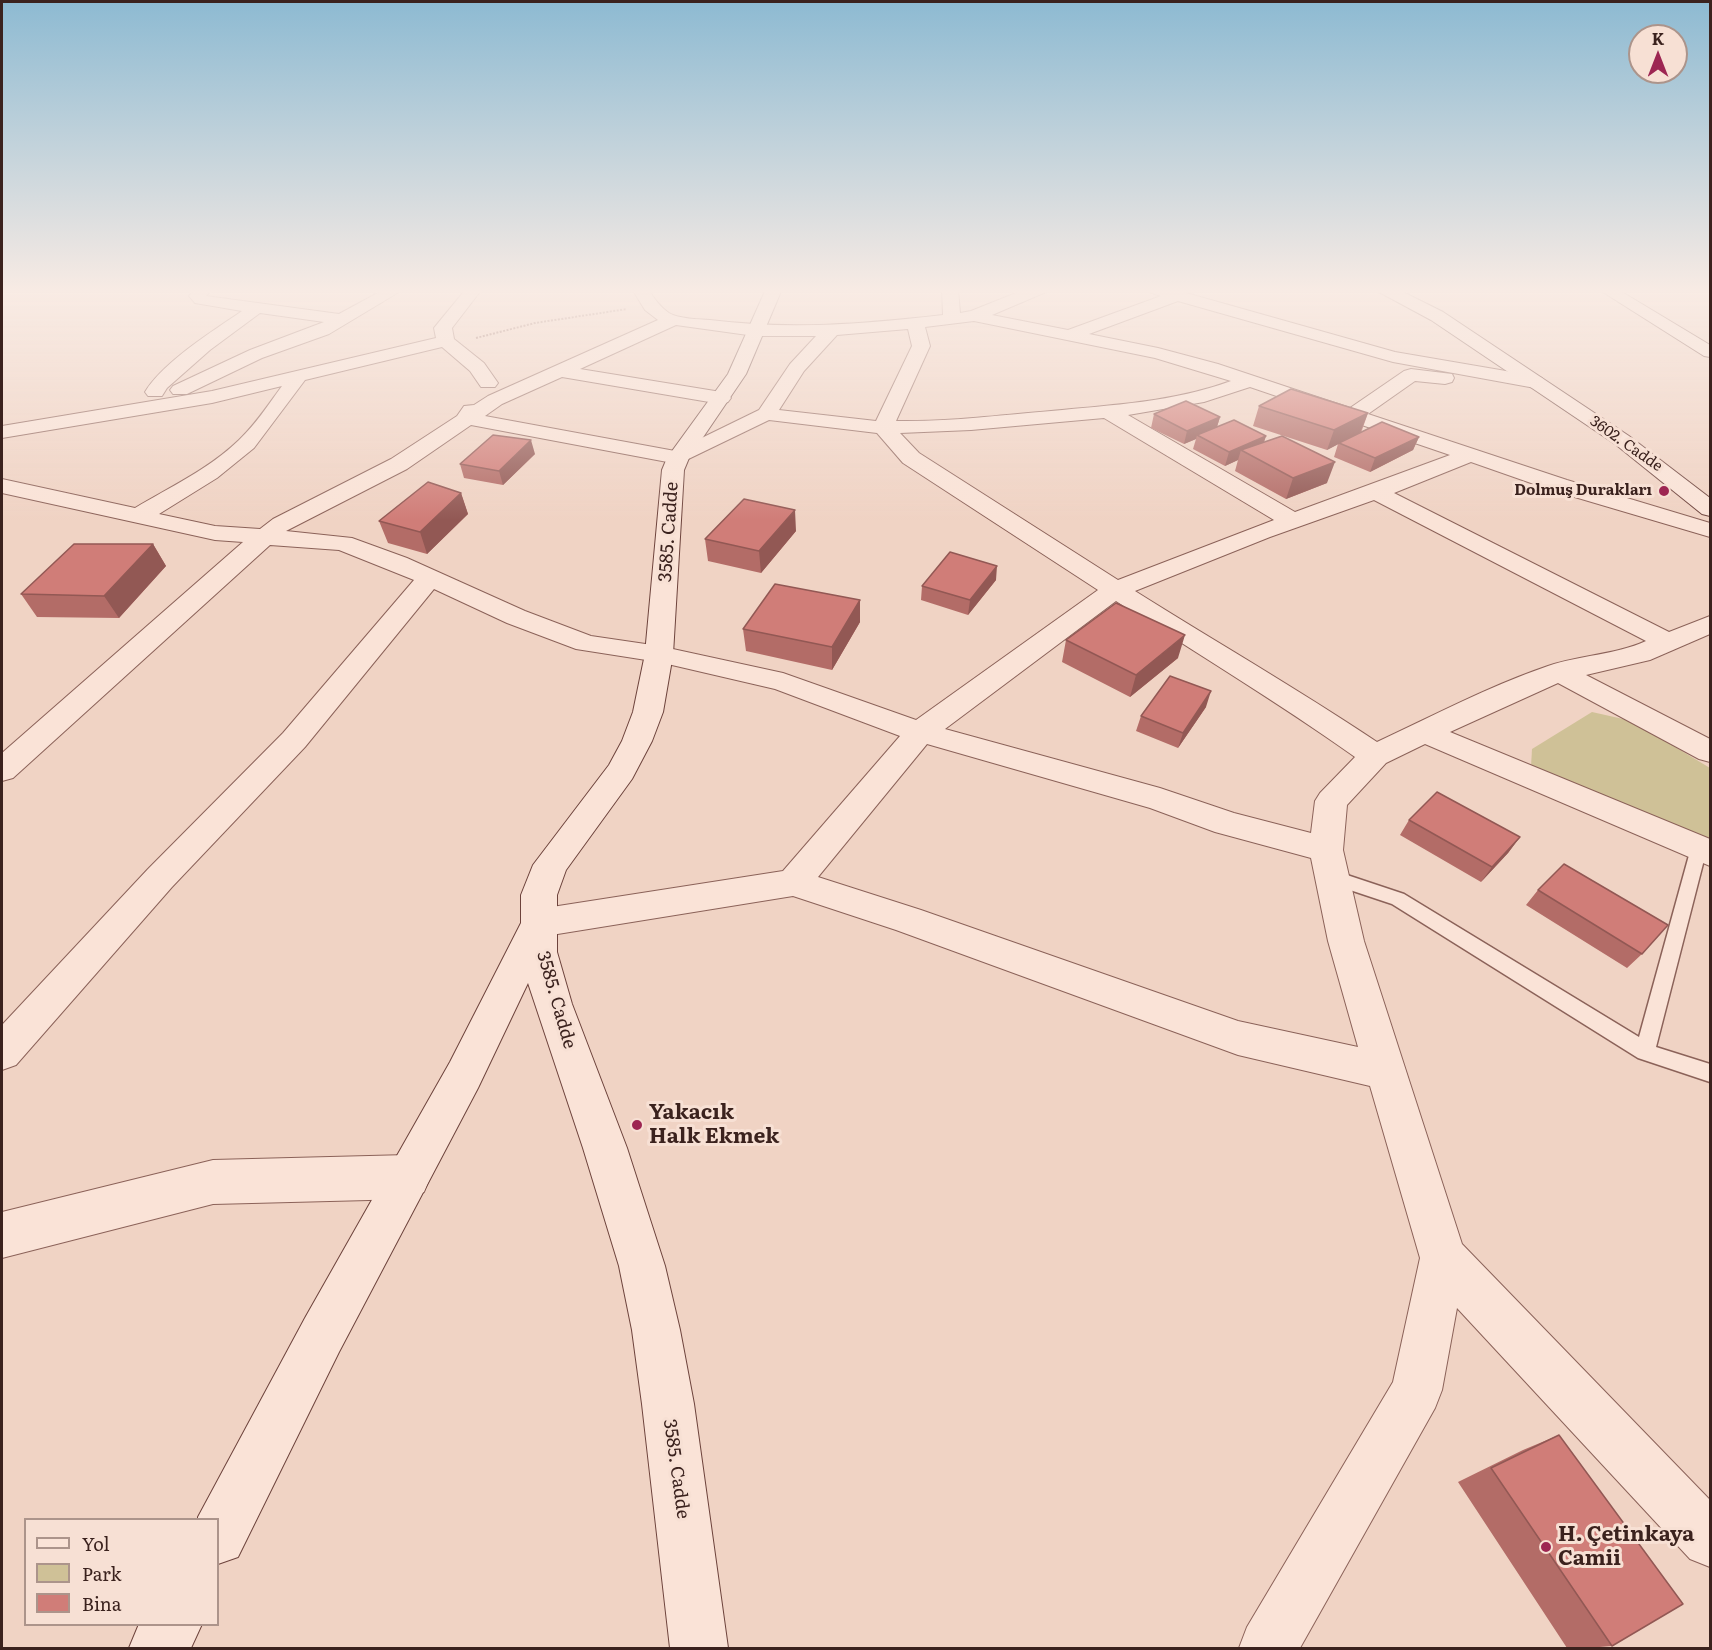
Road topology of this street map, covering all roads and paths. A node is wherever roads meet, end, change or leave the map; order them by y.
1 (181, 366) edge
2 (231, 366) edge
3 (343, 366) edge
4 (476, 366) edge
5 (571, 366) edge
6 (740, 366) edge
7 (799, 366) edge
8 (912, 366) edge
9 (1201, 366) edge
10 (1444, 366) edge
11 (1511, 366) edge
12 (560, 371) junction
13 (298, 377) junction
14 (1251, 381) junction
15 (1535, 382) junction
16 (488, 383) junction
17 (528, 385) junction
18 (721, 398) junction
19 (1567, 404) junction
20 (144, 409) junction
21 (1108, 412) junction
22 (766, 414) junction
23 (1354, 415) junction
24 (466, 418) junction
25 (883, 427) junction
26 (2, 432) edge
27 (1471, 455) junction
28 (678, 458) junction
29 (2, 486) edge
30 (1375, 492) junction
31 (1710, 509) edge
32 (139, 516) junction
33 (1292, 521) junction
34 (1710, 530) edge
35 (266, 537) junction
36 (430, 577) junction
37 (1115, 590) junction
38 (1710, 624) edge
39 (1670, 643) junction
40 (659, 654) junction
41 (1559, 672) junction
42 (920, 732) junction
43 (1423, 732) junction
44 (1710, 752) edge
45 (1375, 756) junction
46 (2, 770) edge
47 (1705, 850) edge
48 (1329, 863) junction
49 (794, 883) junction
50 (539, 923) junction
51 (2, 1052) edge
52 (1645, 1052) junction
53 (1386, 1071) junction
54 (1710, 1073) edge
55 (408, 1177) junction
56 (2, 1234) edge
57 (1443, 1258) junction
58 (219, 1536) edge
59 (1710, 1539) edge
60 (172, 1626) edge
61 (158, 1648) edge
62 (699, 1648) edge
63 (1268, 1648) edge

1 - 20 street
2 - 20 street
3 - 13 street
4 - 16 street
5 - 12 street
6 - 18 street, 3585. Cadde
7 - 22 street
8 - 25 street
9 - 14 street
10 - 15 street
11 - 15 street, 3602. Cadde
12 - 17 street
12 - 18 street
13 - 20 street
13 - 32 street
14 - 21 street
14 - 23 street
15 - 19 street, 3602. Cadde
16 - 17 street
16 - 24 street
17 - 24 street
18 - 28 street, 3585. Cadde
19 - 23 street
19 - 31 street, 3602. Cadde
20 - 26 street
21 - 25 street
21 - 33 street
22 - 25 street
22 - 28 street
23 - 27 street
24 - 28 street
24 - 35 street
25 - 37 street
27 - 30 street
27 - 34 street
28 - 40 street, 3585. Cadde
29 - 32 street
30 - 33 street
30 - 39 street
32 - 35 street
33 - 37 street
35 - 36 street
35 - 46 street
36 - 40 street
36 - 51 street
37 - 42 street
37 - 45 street
38 - 39 street
39 - 41 street
40 - 42 street
40 - 50 street, 3585. Cadde
41 - 43 street
41 - 44 street
42 - 48 street
42 - 49 street
43 - 45 street
43 - 47 street
45 - 48 street
47 - 52 lane
48 - 52 lane
48 - 53 street
49 - 50 street
49 - 53 street
50 - 55 street
50 - 62 street, 3585. Cadde
52 - 54 lane
53 - 57 street
55 - 56 street
55 - 58 street
57 - 59 street
57 - 63 street
60 - 61 street

